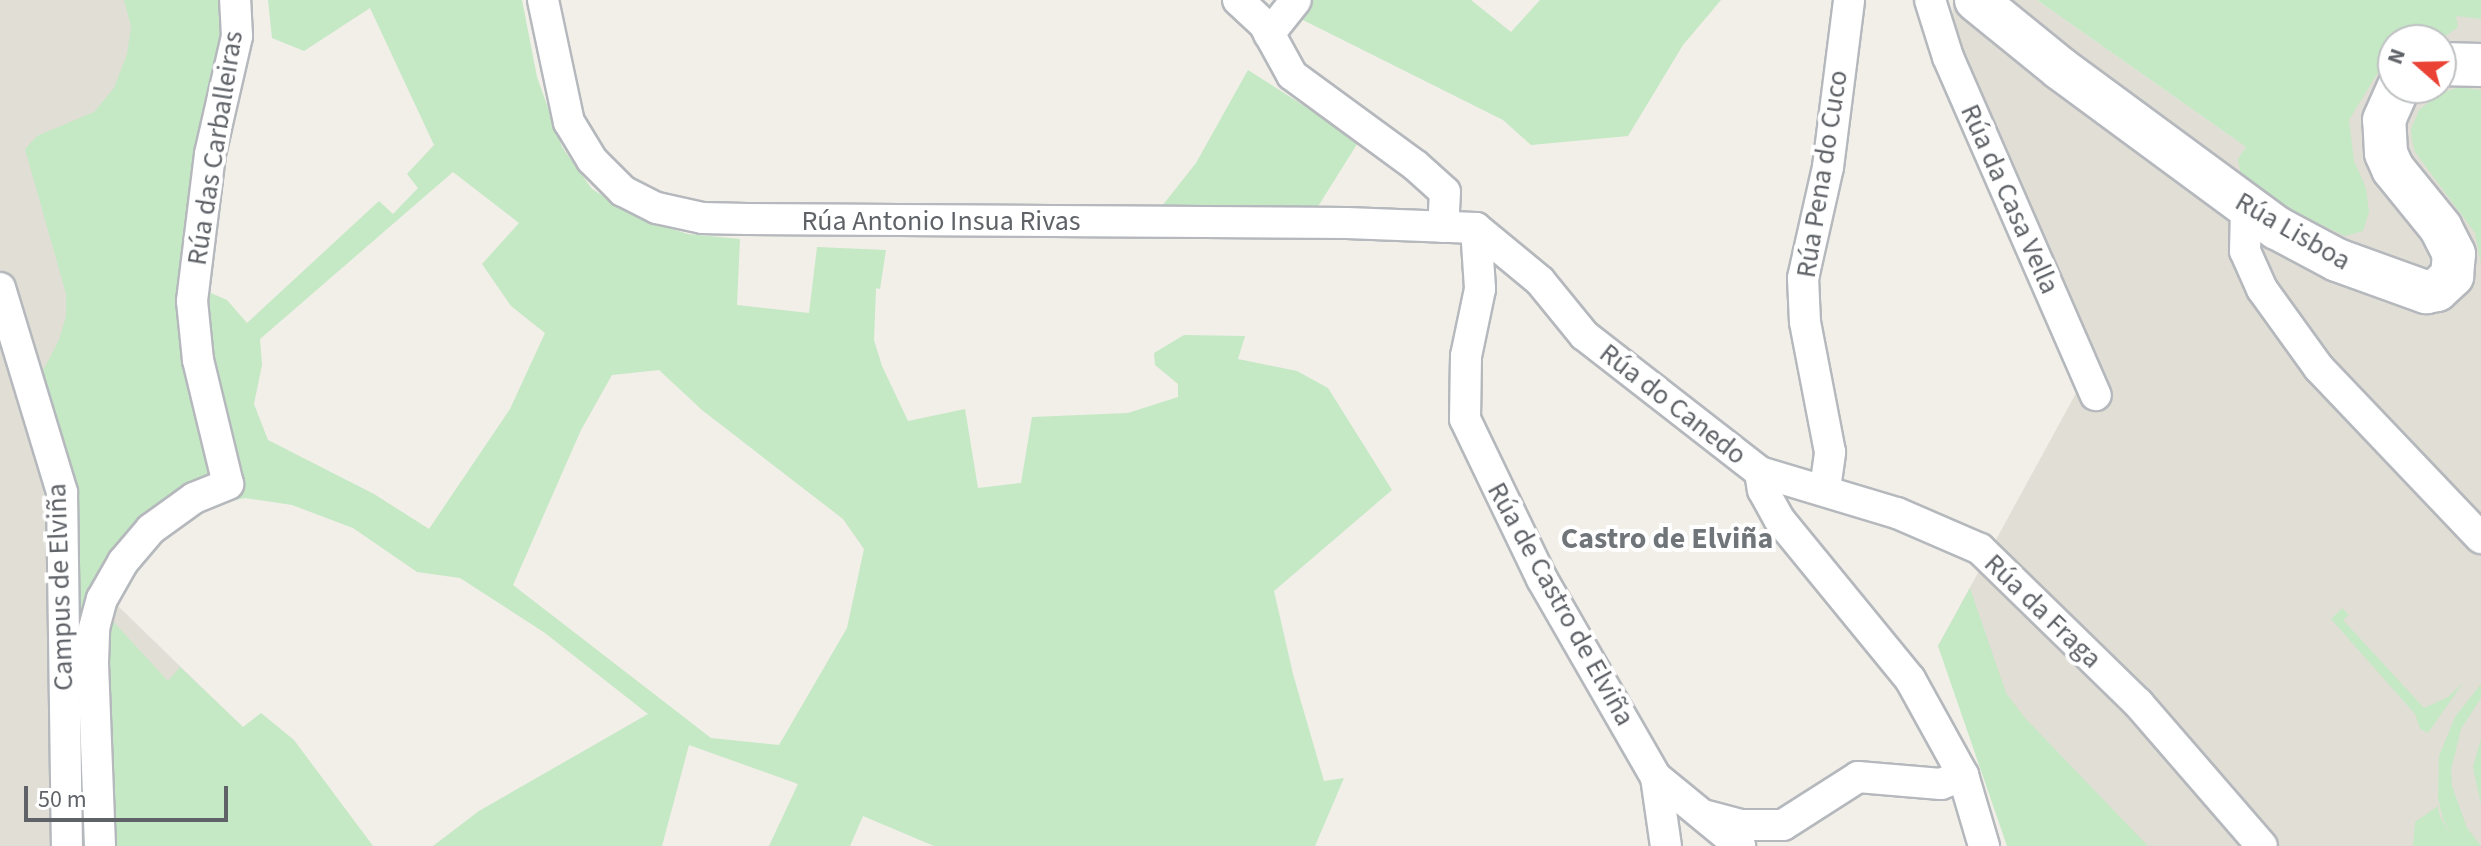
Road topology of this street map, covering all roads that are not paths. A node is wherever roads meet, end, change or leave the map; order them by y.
1 (235, 0) edge
2 (543, 0) edge
3 (1238, 0) edge
4 (1296, 0) edge
5 (1849, 0) edge
6 (1930, 0) edge
7 (1976, 0) edge
8 (1269, 34) junction
9 (2457, 64) edge
10 (2481, 65) edge
11 (2391, 104) edge
12 (2246, 208) junction
13 (1443, 227) junction
14 (1476, 228) junction
15 (3, 307) edge
16 (2096, 395) dead end
17 (1760, 472) junction
18 (1825, 489) junction
19 (2481, 538) edge
20 (1963, 775) junction
21 (1656, 777) junction
22 (1698, 813) junction
23 (67, 846) edge
24 (100, 846) edge
25 (1666, 846) edge
26 (1740, 846) edge
27 (1984, 846) edge
28 (2262, 846) edge

1 - 24 street, Rúa das Carballeiras
2 - 13 street, Rúa Antonio Insua Rivas
3 - 8 street
4 - 8 street
5 - 18 street, Rúa Pena do Cuco
6 - 16 street, Rúa da Casa Vella
7 - 12 street, Rúa Lisboa
8 - 13 street
9 - 10 street
11 - 12 street, Rúa Lisboa
12 - 19 street
13 - 14 street, Rúa Antonio Insua Rivas
14 - 17 street, Rúa do Canedo
14 - 21 street, Rúa de Castro de Elviña
15 - 23 street, Campus de Elviña
17 - 18 street, Rúa da Fraga
17 - 20 street, Rúa do Canedo
18 - 28 street, Rúa da Fraga
20 - 22 street
20 - 27 street, Rúa do Canedo
21 - 22 street, Rúa de Castro de Elviña
21 - 25 street
22 - 26 street, Rúa de Castro de Elviña

